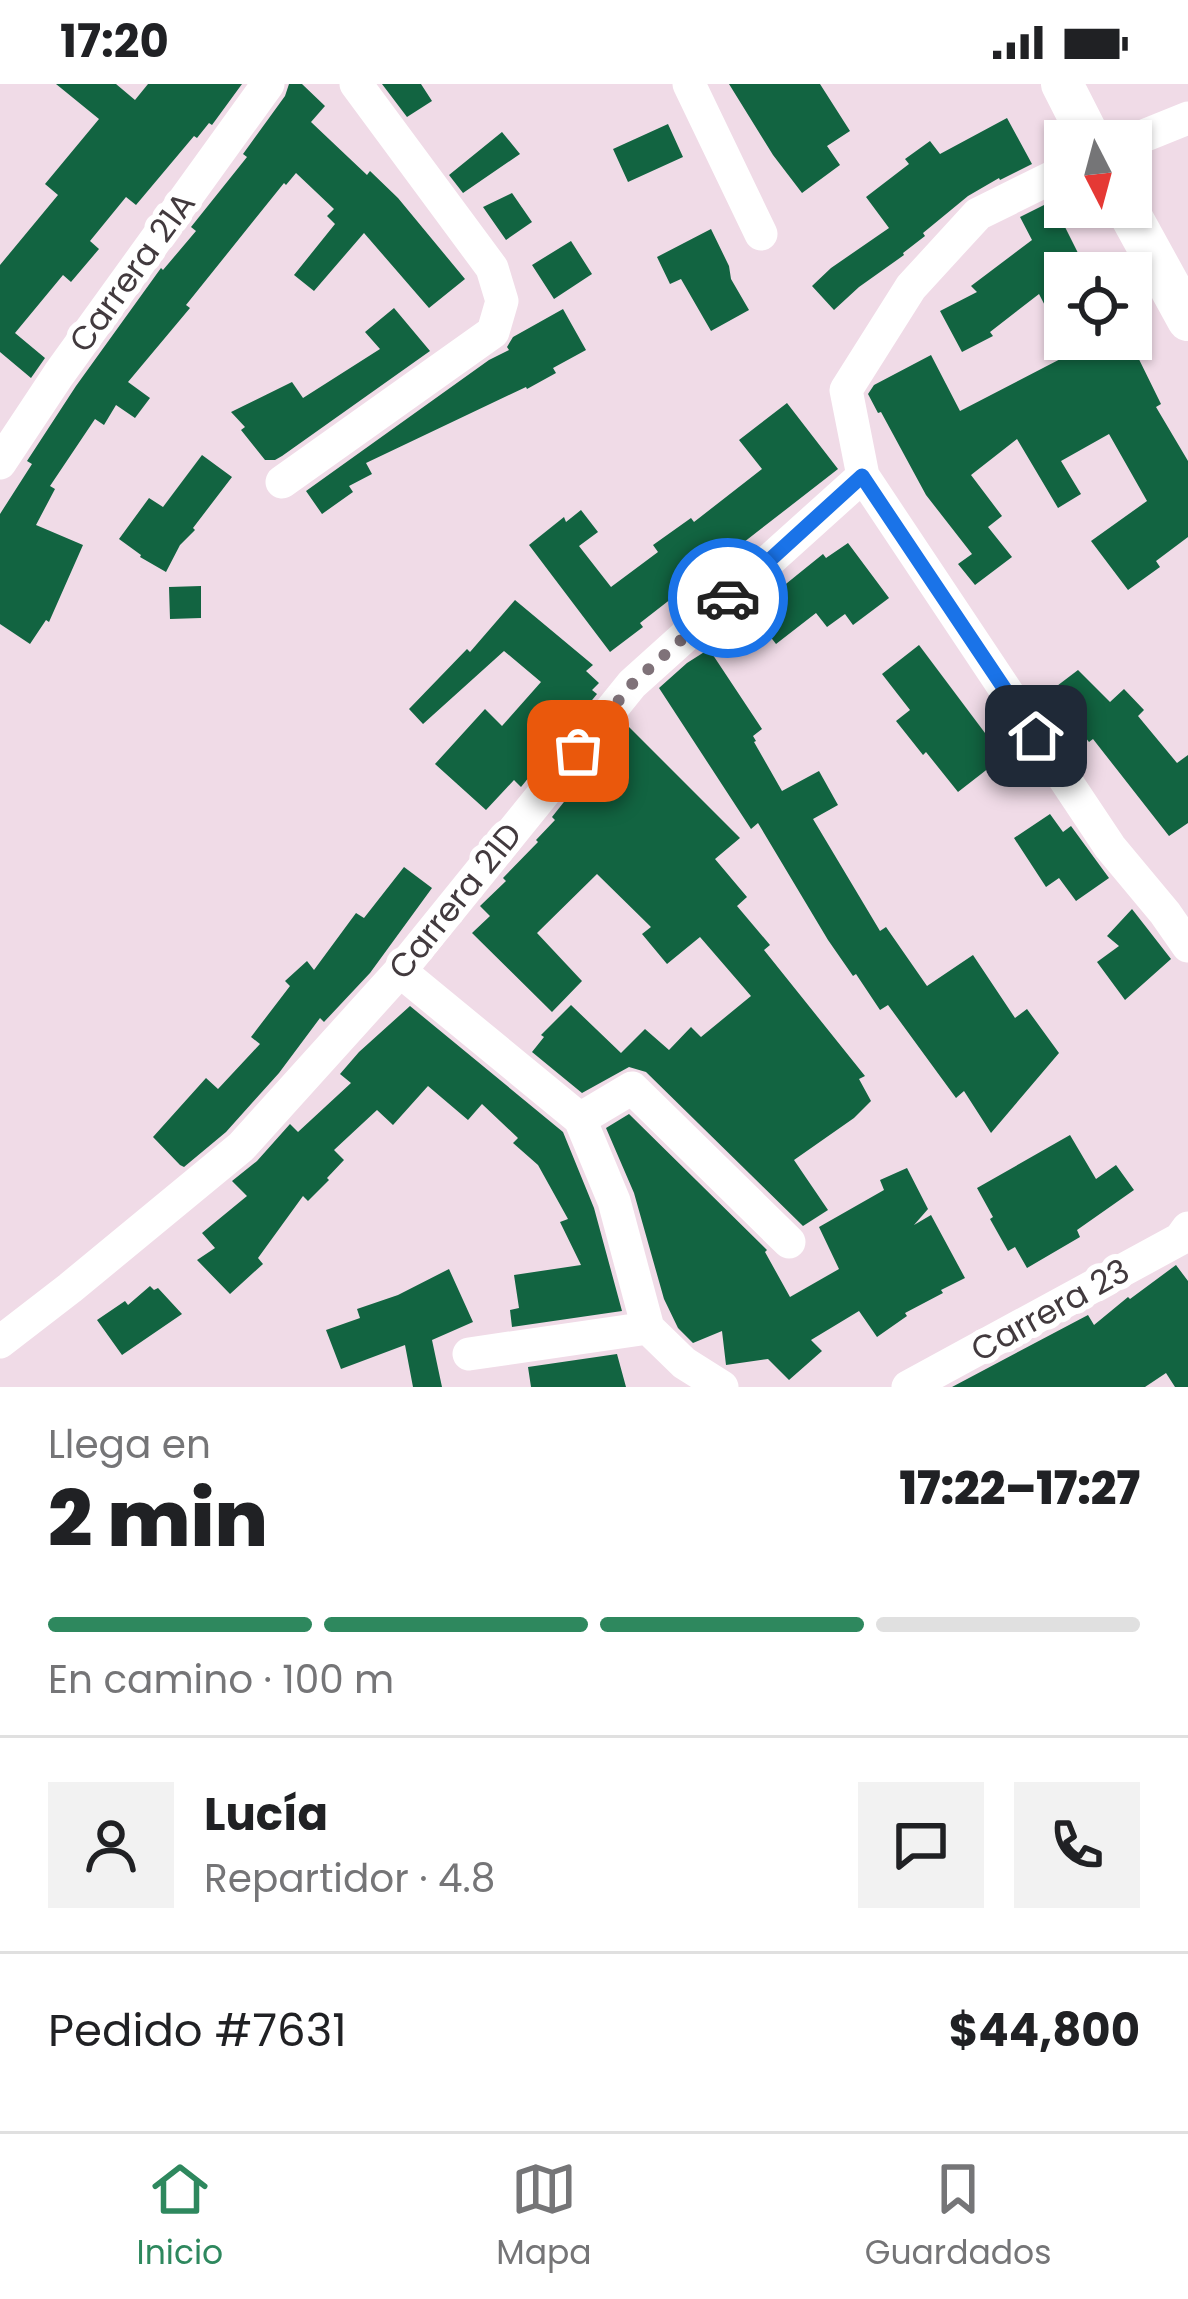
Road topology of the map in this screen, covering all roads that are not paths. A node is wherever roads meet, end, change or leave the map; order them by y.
1 (268, 84) edge
2 (356, 84) edge
3 (689, 84) edge
4 (1062, 84) edge
5 (1188, 118) edge
6 (1080, 120) edge
7 (1152, 133) edge
8 (1044, 181) edge
9 (1138, 228) edge
10 (761, 234) dead end
11 (1188, 320) edge
12 (0, 463) edge
13 (862, 476) junction
14 (282, 482) dead end
15 (1188, 946) edge
16 (400, 971) junction
17 (580, 1119) junction
18 (1185, 1240) edge
19 (788, 1242) dead end
20 (649, 1328) junction
21 (0, 1342) edge
22 (469, 1354) dead end
23 (722, 1387) edge
24 (908, 1387) edge

1 - 12 street, Carrera 21A
2 - 14 street
3 - 10 street
4 - 6 street
5 - 7 street
8 - 13 street
9 - 11 street
13 - 15 street
13 - 16 street, Carrera 21D
16 - 17 street
16 - 21 street, Carrera 21D
17 - 19 street
17 - 20 street
18 - 24 street, Carrera 23
20 - 22 street
20 - 23 street

